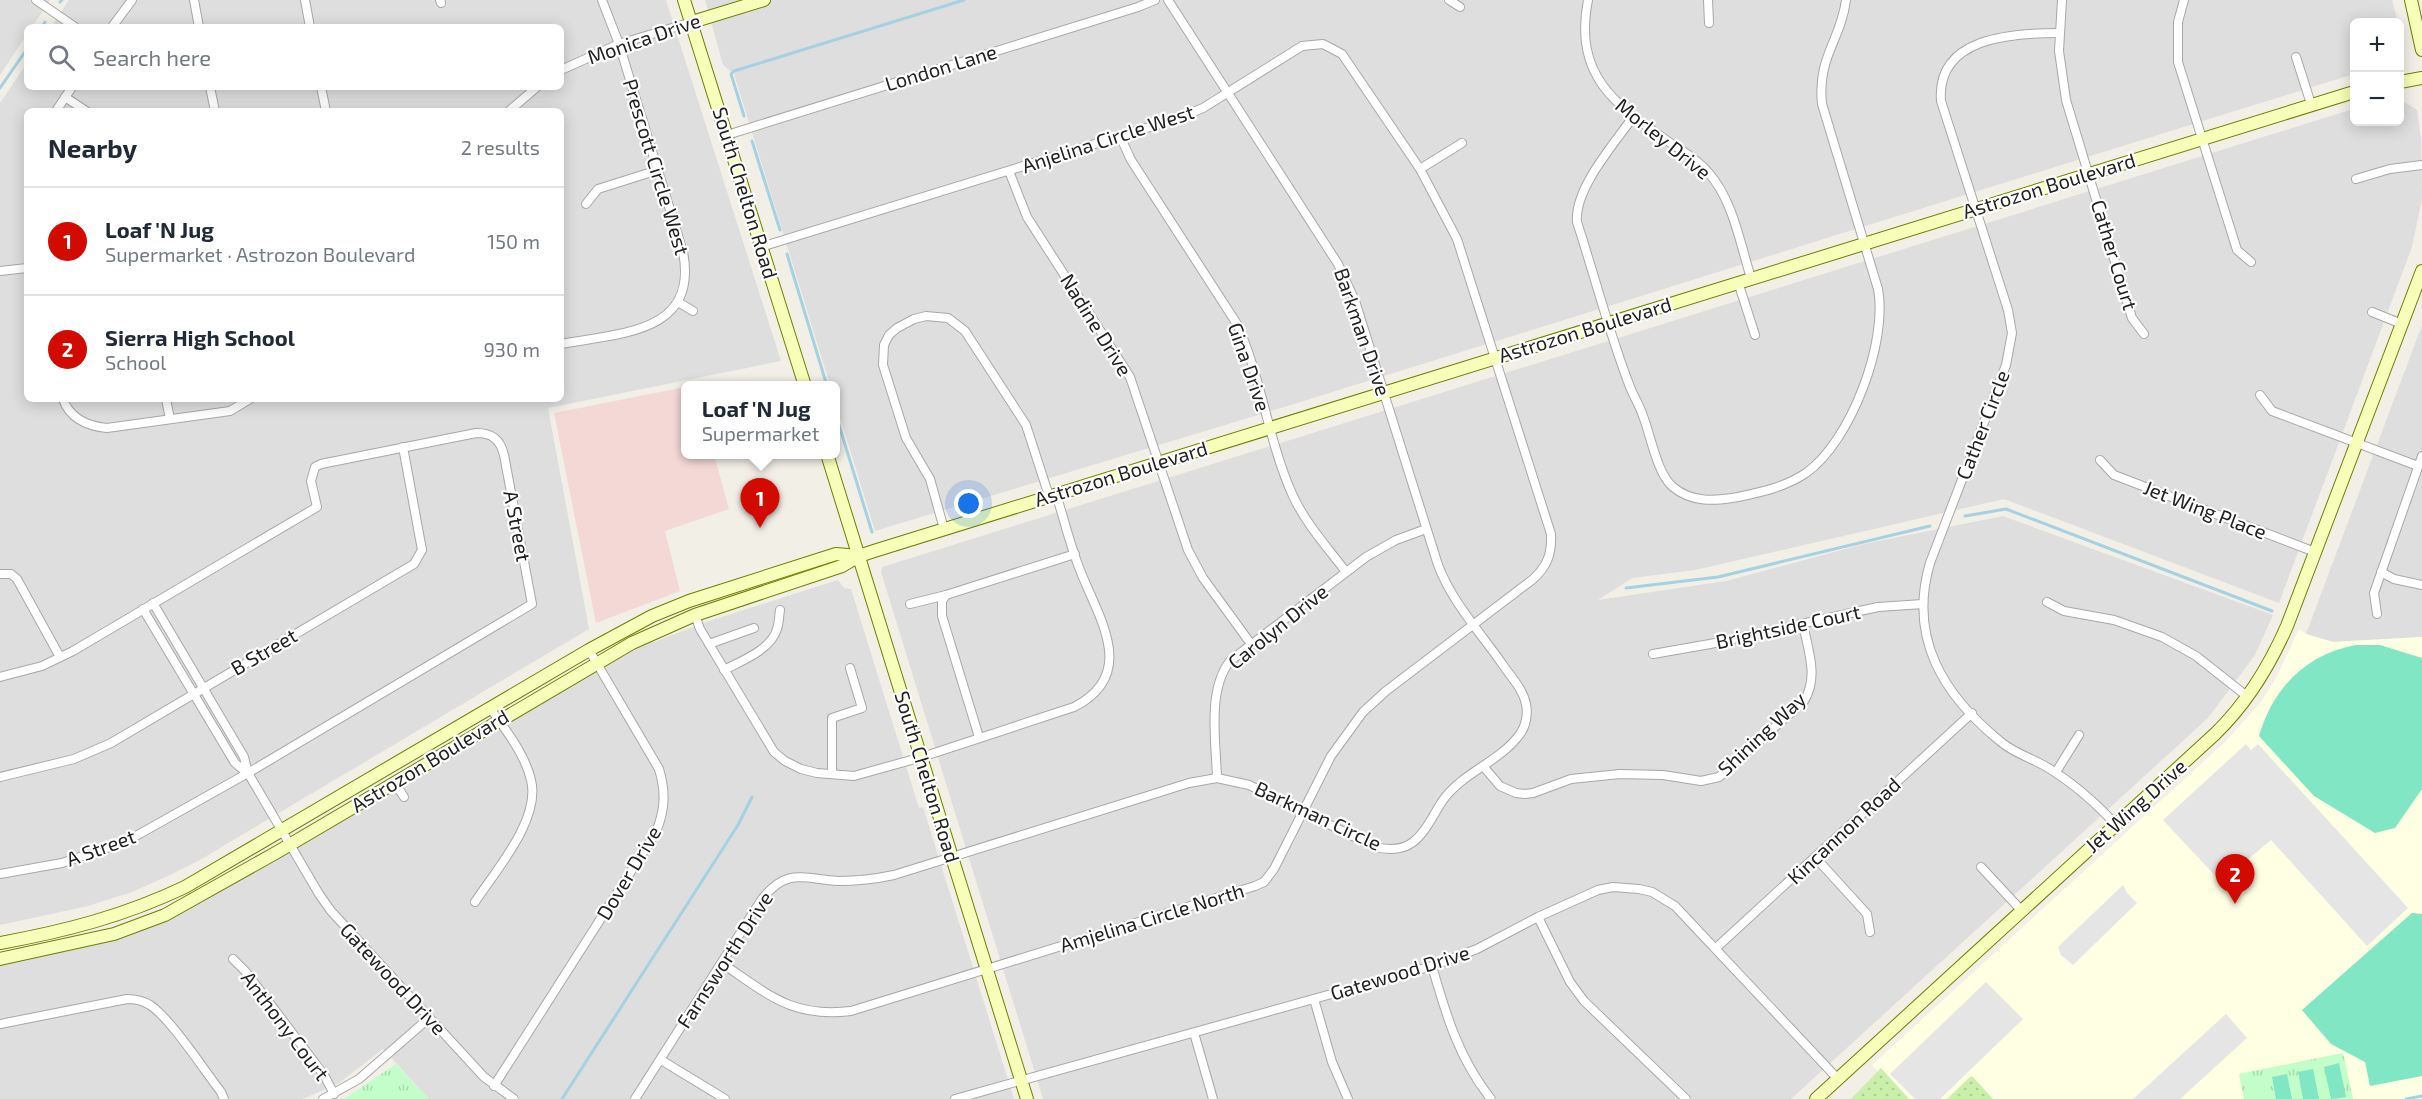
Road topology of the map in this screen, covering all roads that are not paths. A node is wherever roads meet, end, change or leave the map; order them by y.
1 (36, 0) edge
2 (132, 0) edge
3 (194, 0) edge
4 (305, 0) edge
5 (602, 0) edge
6 (684, 0) edge
7 (764, 0) edge
8 (1155, 0) edge
9 (1168, 0) edge
10 (1449, 0) edge
11 (1588, 0) edge
12 (1708, 0) edge
13 (1846, 0) edge
14 (2062, 0) edge
15 (2184, 0) edge
16 (2411, 0) edge
17 (1461, 7) dead end
18 (692, 22) junction
19 (1709, 23) dead end
20 (71, 24) edge
21 (114, 24) edge
22 (198, 24) edge
23 (309, 24) edge
24 (2059, 33) junction
25 (619, 44) junction
26 (2422, 50) edge
27 (2296, 57) dead end
28 (564, 69) edge
29 (2422, 78) edge
30 (2404, 81) edge
31 (70, 90) edge
32 (211, 90) edge
33 (322, 90) edge
34 (534, 90) edge
35 (1228, 92) junction
36 (2350, 93) edge
37 (65, 97) junction
38 (2311, 104) junction
39 (58, 108) edge
40 (82, 108) edge
41 (214, 108) edge
42 (325, 108) edge
43 (512, 108) edge
44 (1633, 117) junction
45 (727, 135) junction
46 (1120, 136) junction
47 (2202, 138) junction
48 (1462, 143) dead end
49 (2422, 165) edge
50 (1420, 169) junction
51 (658, 170) junction
52 (1009, 171) junction
53 (2089, 173) junction
54 (2356, 179) dead end
55 (586, 204) dead end
56 (1976, 209) junction
57 (1863, 243) junction
58 (761, 247) junction
59 (2251, 262) dead end
60 (24, 268) edge
61 (0, 271) edge
62 (2422, 271) edge
63 (1751, 278) junction
64 (1738, 282) junction
65 (678, 302) junction
66 (693, 311) dead end
67 (2372, 312) dead end
68 (1609, 322) junction
69 (2402, 324) junction
70 (2144, 334) dead end
71 (1755, 335) dead end
72 (564, 343) edge
73 (1496, 357) junction
74 (803, 381) edge
75 (1384, 392) junction
76 (2260, 395) dead end
77 (65, 402) edge
78 (167, 402) edge
79 (245, 402) edge
80 (170, 419) junction
81 (1270, 428) junction
82 (2357, 442) junction
83 (403, 447) junction
84 (2422, 456) edge
85 (829, 459) edge
86 (2100, 460) dead end
87 (1157, 463) junction
88 (2418, 466) junction
89 (1053, 495) junction
90 (944, 529) junction
91 (1426, 529) junction
92 (2315, 552) junction
93 (1075, 554) junction
94 (859, 556) junction
95 (1346, 572) junction
96 (2381, 572) junction
97 (0, 574) edge
98 (2422, 585) edge
99 (946, 595) junction
100 (2047, 602) dead end
101 (153, 603) junction
102 (910, 604) dead end
103 (1923, 604) junction
104 (143, 609) junction
105 (780, 610) dead end
106 (2377, 614) dead end
107 (694, 615) junction
108 (1474, 624) junction
109 (1803, 624) junction
110 (754, 628) dead end
111 (709, 644) junction
112 (1251, 644) junction
113 (589, 650) junction
114 (1653, 654) dead end
115 (60, 657) junction
116 (597, 663) junction
117 (850, 668) dead end
118 (724, 670) junction
119 (0, 677) edge
120 (198, 690) junction
121 (2248, 697) junction
122 (490, 708) junction
123 (1972, 713) junction
124 (499, 721) junction
125 (2079, 735) dead end
126 (979, 737) junction
127 (922, 757) junction
128 (1483, 766) junction
129 (2056, 772) junction
130 (248, 773) junction
131 (832, 774) junction
132 (0, 777) edge
133 (1217, 778) junction
134 (394, 782) junction
135 (404, 797) dead end
136 (1303, 811) junction
137 (2116, 825) junction
138 (281, 832) junction
139 (289, 844) junction
140 (951, 856) junction
141 (1815, 857) junction
142 (1981, 867) dead end
143 (0, 874) edge
144 (475, 902) dead end
145 (2022, 911) junction
146 (1538, 917) junction
147 (1870, 932) dead end
148 (0, 943) edge
149 (1716, 948) junction
150 (0, 958) edge
151 (233, 959) dead end
152 (723, 963) junction
153 (1432, 966) junction
154 (986, 969) junction
155 (1314, 999) junction
156 (429, 1018) junction
157 (0, 1024) edge
158 (1194, 1033) junction
159 (661, 1060) junction
160 (1838, 1079) junction
161 (1021, 1080) junction
162 (494, 1086) junction
163 (334, 1094) junction
164 (224, 1099) edge
165 (323, 1099) edge
166 (514, 1099) edge
167 (635, 1099) edge
168 (725, 1099) edge
169 (955, 1099) edge
170 (1027, 1099) edge
171 (1213, 1099) edge
172 (1348, 1099) edge
173 (1491, 1099) edge
174 (1686, 1099) edge
175 (1816, 1099) edge

1 - 20 street
2 - 21 street
3 - 22 street
4 - 23 street
5 - 25 street, Prescott Circle West
6 - 18 main road, South Chelton Road
7 - 18 main road, Monica Drive
8 - 45 street, London Lane
9 - 35 street, Barkman Drive
10 - 17 street
11 - 44 street, Morley Drive
12 - 19 street
13 - 57 street
14 - 24 street, Cather Court
15 - 47 street
16 - 26 main road
18 - 25 street, Monica Drive
18 - 45 main road, South Chelton Road
24 - 53 street, Cather Court
24 - 56 street, Cather Circle
25 - 28 street, Monica Drive
25 - 51 street, Prescott Circle West
27 - 38 street
29 - 30 main road
31 - 37 street
32 - 41 street
33 - 42 street
34 - 43 street
35 - 46 street, Anjelina Circle West
35 - 50 street, Anjelina Circle West
35 - 75 street, Barkman Drive
36 - 38 main road, Astrozon Boulevard
37 - 39 street
37 - 40 street
38 - 47 main road, Astrozon Boulevard
44 - 63 street, Morley Drive
44 - 68 street
45 - 58 main road, South Chelton Road
46 - 52 street, Anjelina Circle West
46 - 81 street, Gina Drive
47 - 53 main road, Astrozon Boulevard
47 - 59 street
48 - 50 street
49 - 54 street
50 - 73 street, Anjelina Circle West
51 - 55 street
51 - 65 street, Prescott Circle West
52 - 58 street, Anjelina Circle West
52 - 87 street, Nadine Drive
53 - 56 main road, Astrozon Boulevard
53 - 70 street, Cather Court
56 - 57 main road, Astrozon Boulevard
56 - 103 street, Cather Circle
57 - 63 main road, Astrozon Boulevard
57 - 68 street
58 - 74 main road, South Chelton Road
60 - 61 street
62 - 69 main road, Jet Wing Drive
63 - 64 main road, Astrozon Boulevard
64 - 68 main road, Astrozon Boulevard
64 - 71 street
65 - 66 street
65 - 72 street
67 - 69 street
68 - 73 main road, Astrozon Boulevard
69 - 82 main road, Jet Wing Drive
73 - 75 main road, Astrozon Boulevard
73 - 108 street, Anjelina Circle West
75 - 81 main road, Astrozon Boulevard
75 - 91 street, Barkman Drive
76 - 82 street
77 - 80 street
78 - 80 street
79 - 80 street
81 - 87 main road, Astrozon Boulevard
81 - 95 street, Gina Drive
82 - 88 street
82 - 92 main road, Jet Wing Drive
83 - 101 street, A Street
83 - 120 street, B Street
83 - 130 street, A Street
84 - 88 street
85 - 94 main road, South Chelton Road
86 - 92 street, Jet Wing Place
87 - 89 main road, Astrozon Boulevard
87 - 112 street, Nadine Drive
88 - 96 street
89 - 90 main road, Astrozon Boulevard
89 - 90 street
89 - 93 street
90 - 94 main road, Astrozon Boulevard
91 - 95 street, Carolyn Drive
91 - 108 street, Barkman Drive
92 - 121 main road, Jet Wing Drive
93 - 99 street
93 - 126 street
94 - 107 main road, Astrozon Boulevard
94 - 113 main road, Astrozon Boulevard
94 - 127 main road, South Chelton Road
95 - 112 street, Carolyn Drive
96 - 98 street
96 - 106 street
97 - 115 street
99 - 102 street
99 - 126 street
100 - 121 street
101 - 104 street, A Street
101 - 120 street
103 - 109 street, Brightside Court
103 - 123 street, Cather Circle
104 - 115 street, A Street
104 - 120 street
105 - 118 street
107 - 111 street
107 - 116 main road, Astrozon Boulevard
108 - 128 street, Barkman Circle
108 - 136 street, Amjelina Circle North
109 - 114 street, Brightside Court
109 - 128 street, Shining Way
110 - 111 street
111 - 118 street
112 - 133 street, Carolyn Drive
113 - 116 street, Dover Drive
113 - 122 main road, Astrozon Boulevard
115 - 119 street, A Street
116 - 124 main road, Astrozon Boulevard
116 - 162 street, Dover Drive
117 - 131 street
118 - 131 street
120 - 130 street, Gatewood Drive
120 - 132 street, B Street
121 - 137 main road, Jet Wing Drive
122 - 124 street
122 - 138 main road, Astrozon Boulevard
123 - 129 street, Cather Circle
123 - 141 street, Kincannon Road
124 - 134 main road, Astrozon Boulevard
124 - 144 street
125 - 129 street
126 - 127 street
127 - 131 street
127 - 140 main road, South Chelton Road
128 - 136 street, Barkman Circle
129 - 137 street, Cather Circle
130 - 138 street, Gatewood Drive
130 - 143 street, A Street
133 - 136 street, Barkman Circle
133 - 140 street, Barkman Circle
134 - 135 street
134 - 139 main road, Astrozon Boulevard
136 - 154 street, Amjelina Circle North
137 - 145 main road, Jet Wing Drive
138 - 139 street, Gatewood Drive
138 - 148 main road, Astrozon Boulevard
139 - 150 main road, Astrozon Boulevard
139 - 156 street, Gatewood Drive
140 - 152 street, Farnsworth Drive
140 - 154 main road, South Chelton Road
141 - 147 street
141 - 149 street, Kincannon Road
142 - 145 street
145 - 160 main road, Jet Wing Drive
146 - 149 street, Gatewood Drive
146 - 153 street, Gatewood Drive
146 - 174 street
149 - 160 street, Gatewood Drive
151 - 163 street, Anthony Court
152 - 154 street, Amjelina Circle North
152 - 159 street, Farnsworth Drive
153 - 155 street, Gatewood Drive
153 - 173 street
154 - 161 main road, South Chelton Road
155 - 158 street, Gatewood Drive
155 - 172 street
156 - 162 street, Gatewood Drive
156 - 163 street
157 - 164 street
158 - 161 street, Gatewood Drive
158 - 171 street
159 - 167 street, Farnsworth Drive
159 - 168 street
160 - 175 main road, Jet Wing Drive
161 - 169 street, Gatewood Drive
161 - 170 main road, South Chelton Road
162 - 166 street, Gatewood Drive
163 - 165 street

